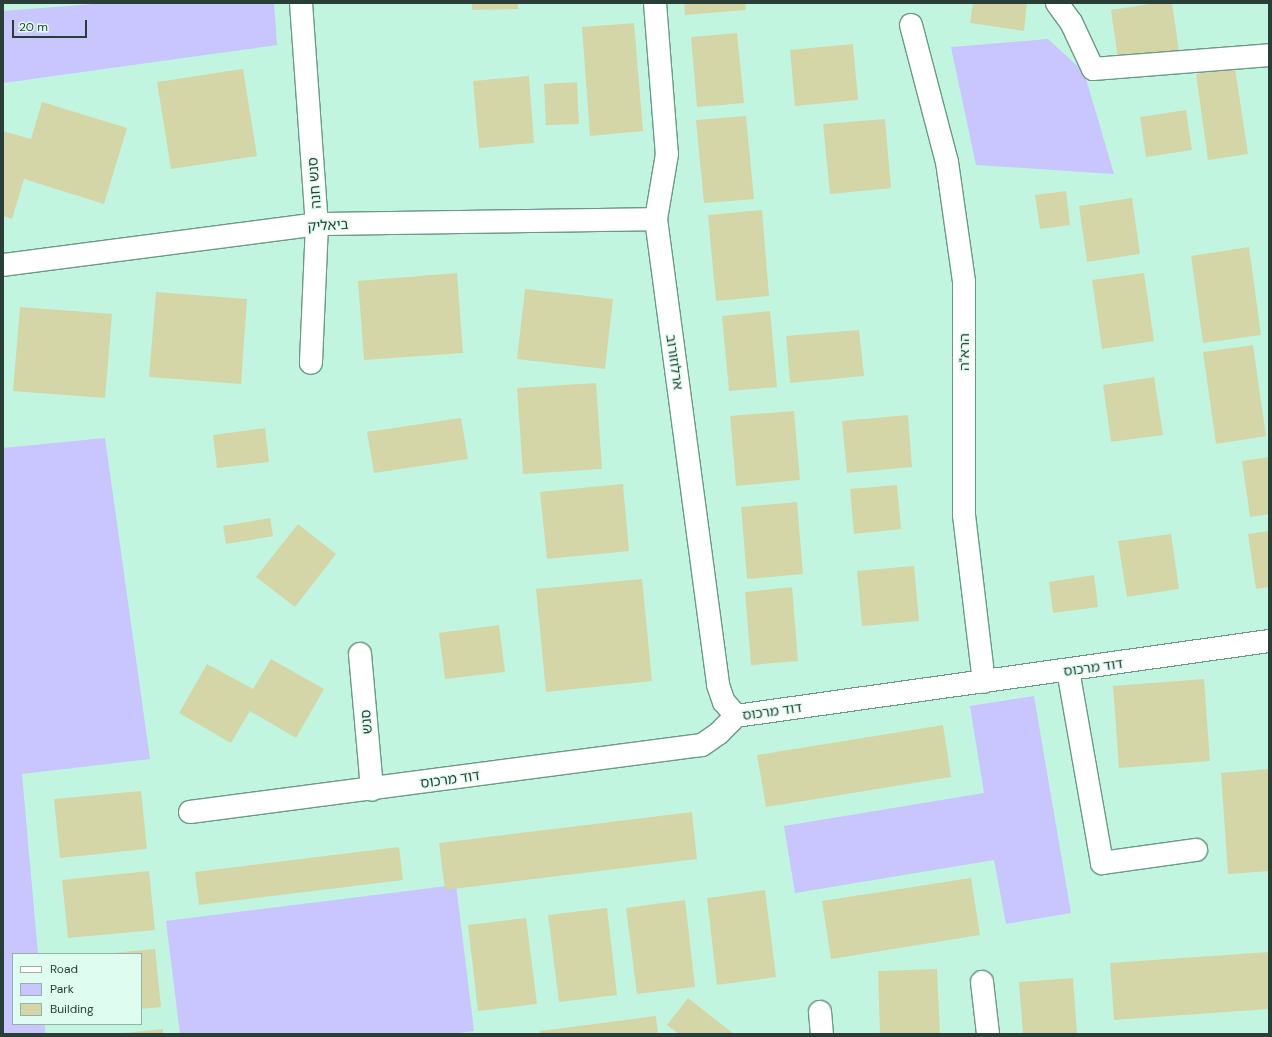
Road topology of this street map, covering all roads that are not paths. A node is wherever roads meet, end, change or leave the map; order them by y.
1 (301, 3) edge
2 (655, 3) edge
3 (1057, 3) edge
4 (911, 25) dead end
5 (1269, 55) edge
6 (656, 219) junction
7 (317, 224) junction
8 (3, 265) edge
9 (311, 363) dead end
10 (1269, 641) edge
11 (360, 654) dead end
12 (1068, 670) junction
13 (984, 682) junction
14 (736, 716) junction
15 (372, 789) junction
16 (190, 812) dead end
17 (1196, 850) dead end
18 (982, 982) dead end
19 (820, 1012) dead end
20 (822, 1034) edge
21 (988, 1034) edge

1 - 7 street, סנש חנה
2 - 6 street, ארלוזורוב
3 - 5 street
4 - 13 street, הרא"ה
6 - 7 street, ביאליק
6 - 14 street, ארלוזורוב
7 - 8 street, ביאליק
7 - 9 street, סנש חנה
10 - 12 street, דוד מרכוס
11 - 15 street, סנש
12 - 13 street, דוד מרכוס
12 - 17 street
13 - 14 street, דוד מרכוס
14 - 15 street, דוד מרכוס
15 - 16 street, דוד מרכוס
18 - 21 street
19 - 20 street

